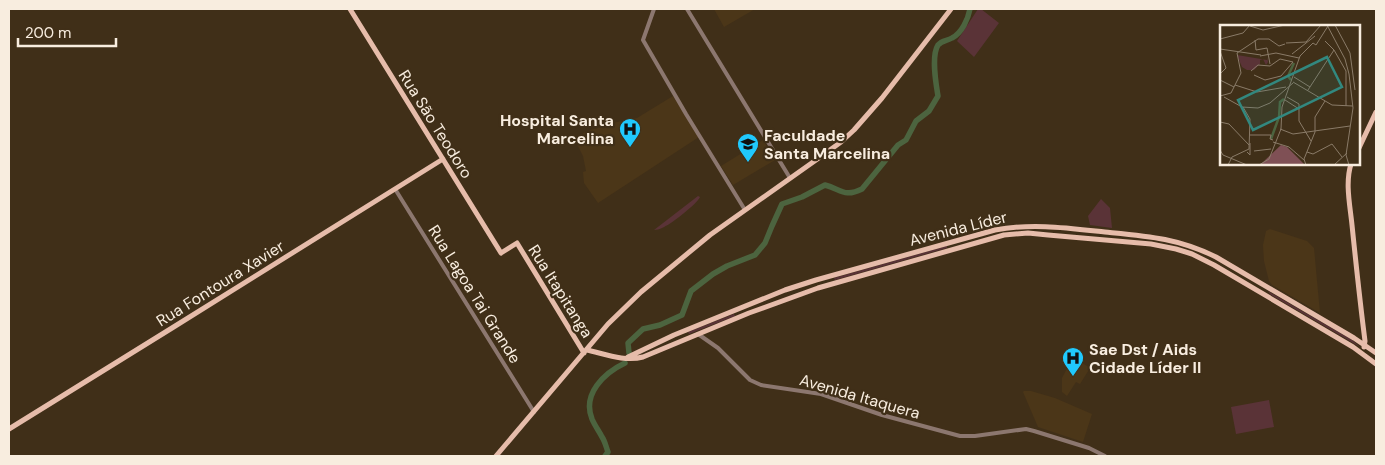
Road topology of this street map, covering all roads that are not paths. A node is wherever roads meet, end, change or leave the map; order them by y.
1 (350, 9) edge
2 (654, 9) edge
3 (687, 9) edge
4 (951, 9) edge
5 (1376, 112) edge
6 (1360, 146) edge
7 (443, 159) junction
8 (1351, 165) edge
9 (790, 178) junction
10 (395, 189) junction
11 (745, 210) junction
12 (517, 243) joint
13 (1223, 271) junction
14 (1260, 282) junction
15 (698, 334) junction
16 (1365, 345) junction
17 (586, 351) junction
18 (1362, 352) junction
19 (1376, 354) edge
20 (625, 358) junction
21 (1376, 364) edge
22 (534, 412) junction
23 (9, 428) edge
24 (496, 456) edge
25 (1105, 456) edge

1 - 7 main road, Rua São Teodoro
2 - 11 street
3 - 9 street
4 - 9 main road
5 - 6 main road
7 - 10 main road, Rua Fontoura Xavier
7 - 12 main road, Rua São Teodoro
8 - 16 main road
9 - 11 main road
10 - 22 street, Rua Lagoa Tai Grande
10 - 23 main road, Rua Fontoura Xavier
11 - 17 main road
12 - 17 main road, Rua Itapitanga
13 - 14 main road
13 - 15 main road, Avenida Líder
13 - 18 main road, Avenida Líder
14 - 16 main road, Avenida Líder
14 - 20 main road, Avenida Líder
15 - 20 main road
15 - 25 street, Avenida Itaquera
16 - 18 main road
16 - 19 main road, Avenida Líder
17 - 20 main road
17 - 22 main road
18 - 21 main road, Avenida Líder
22 - 24 main road

